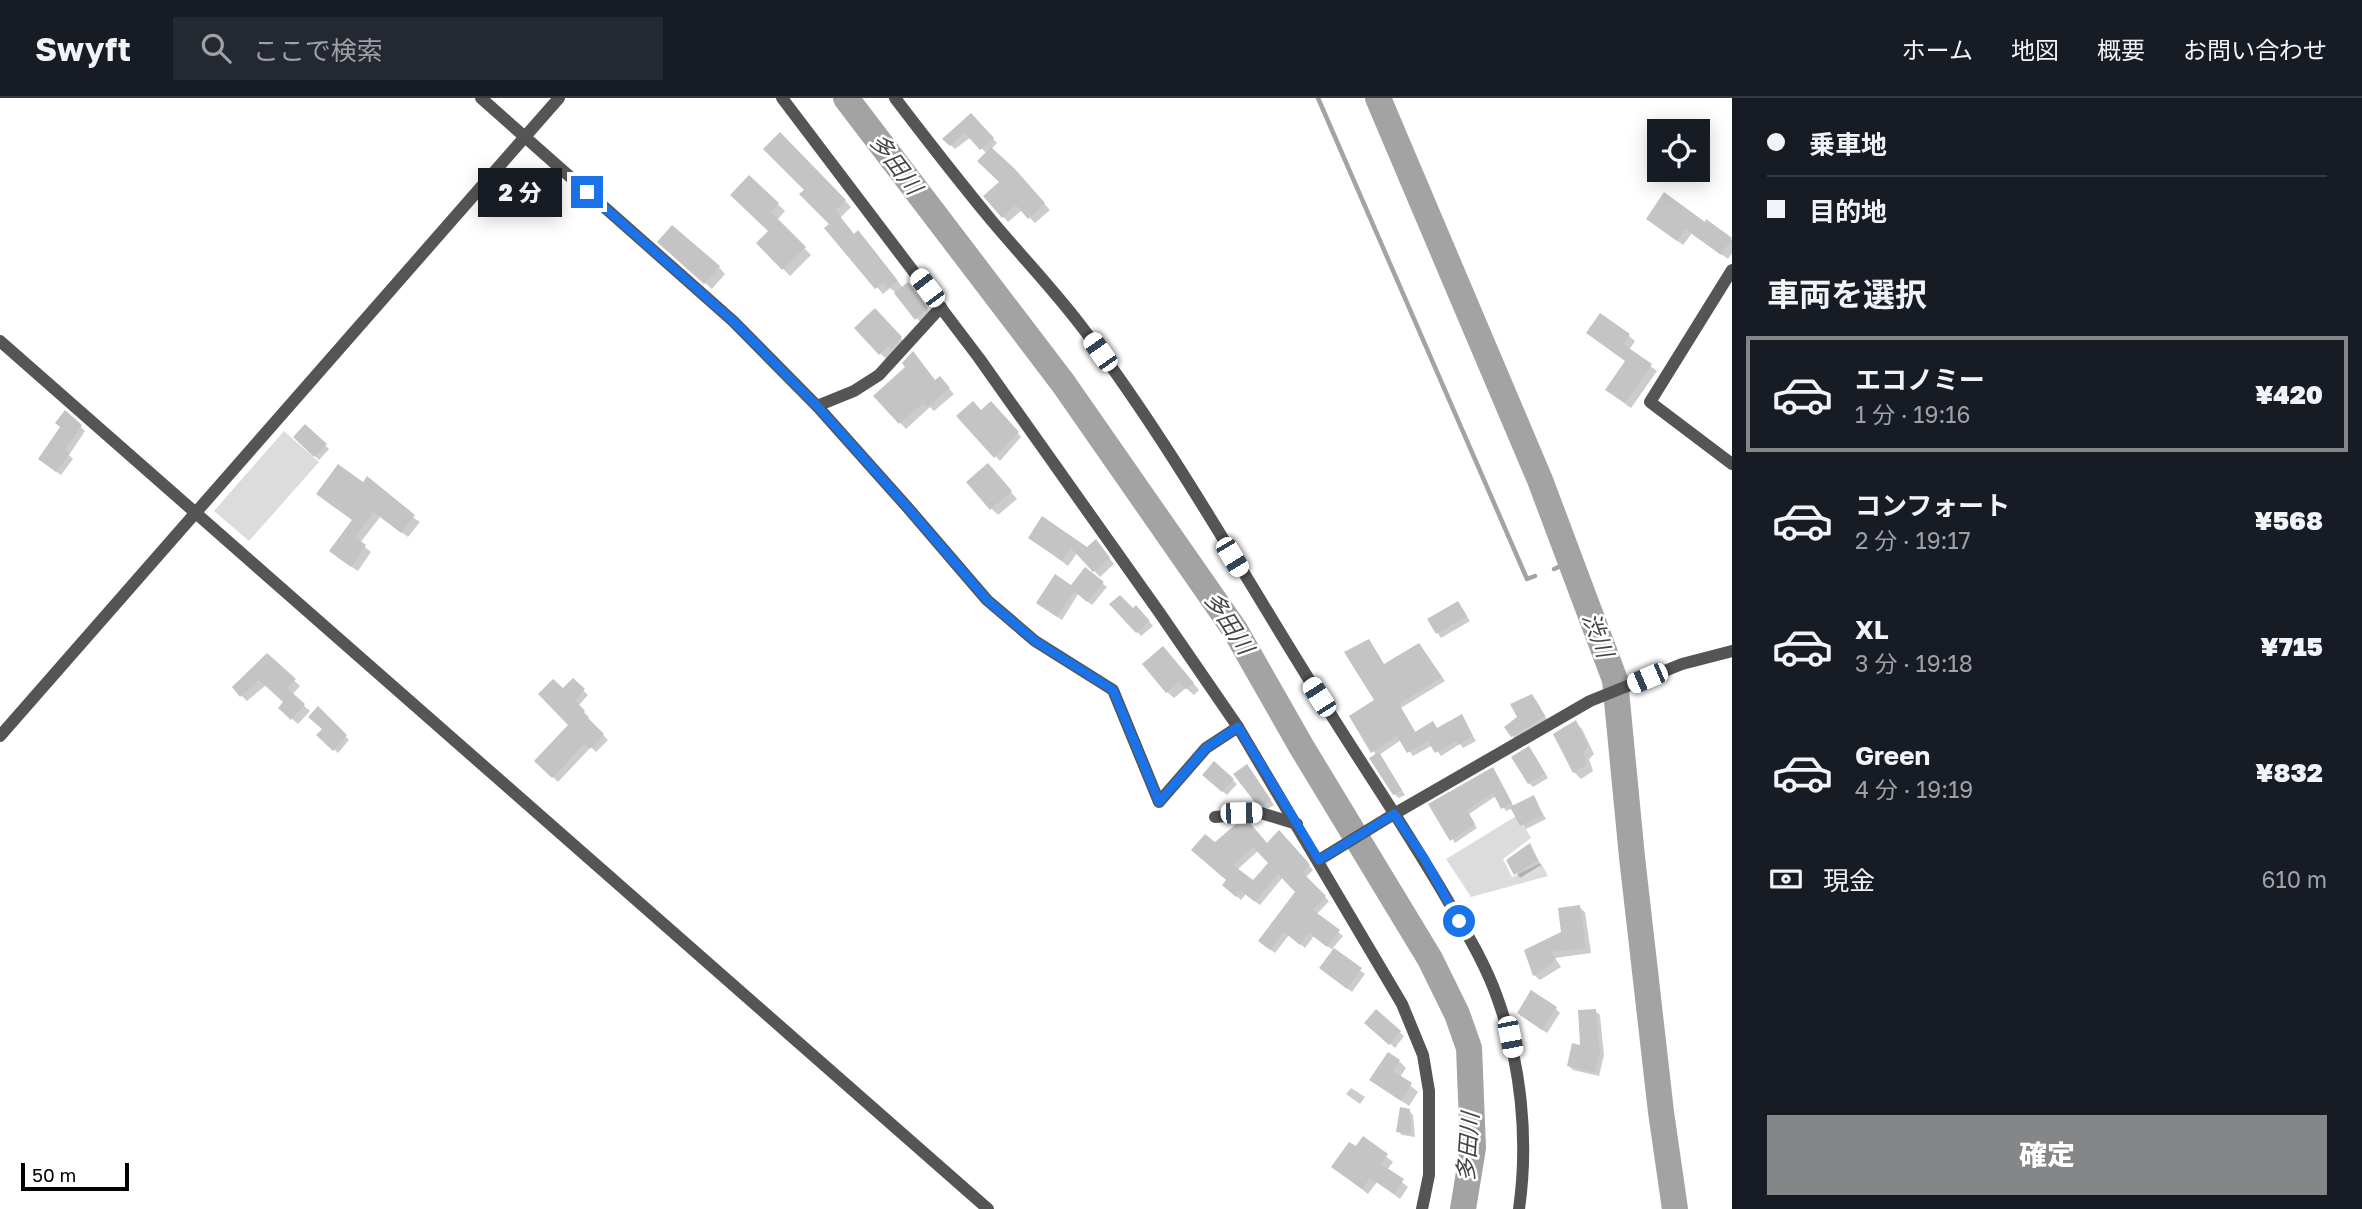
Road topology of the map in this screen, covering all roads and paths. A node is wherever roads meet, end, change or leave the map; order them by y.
1 (481, 98) edge
2 (559, 98) edge
3 (782, 98) edge
4 (895, 98) edge
5 (525, 137) junction
6 (1732, 270) edge
7 (941, 307) junction
8 (0, 341) edge
9 (817, 406) junction
10 (1732, 464) edge
11 (196, 513) junction
12 (1732, 651) edge
13 (1238, 727) junction
14 (0, 736) edge
15 (1391, 816) junction
16 (1215, 817) dead end
17 (1297, 824) junction
18 (1324, 857) junction
19 (988, 1209) edge
20 (1422, 1209) edge
21 (1519, 1209) edge

1 - 5 street
2 - 5 street
3 - 7 street
4 - 15 street
5 - 9 street
5 - 11 street
6 - 10 street
7 - 9 street
7 - 13 street
8 - 11 street
9 - 13 street
11 - 14 street
11 - 19 street
12 - 15 street
13 - 17 street
15 - 18 street
15 - 21 street
16 - 17 street
17 - 18 street
18 - 20 street

